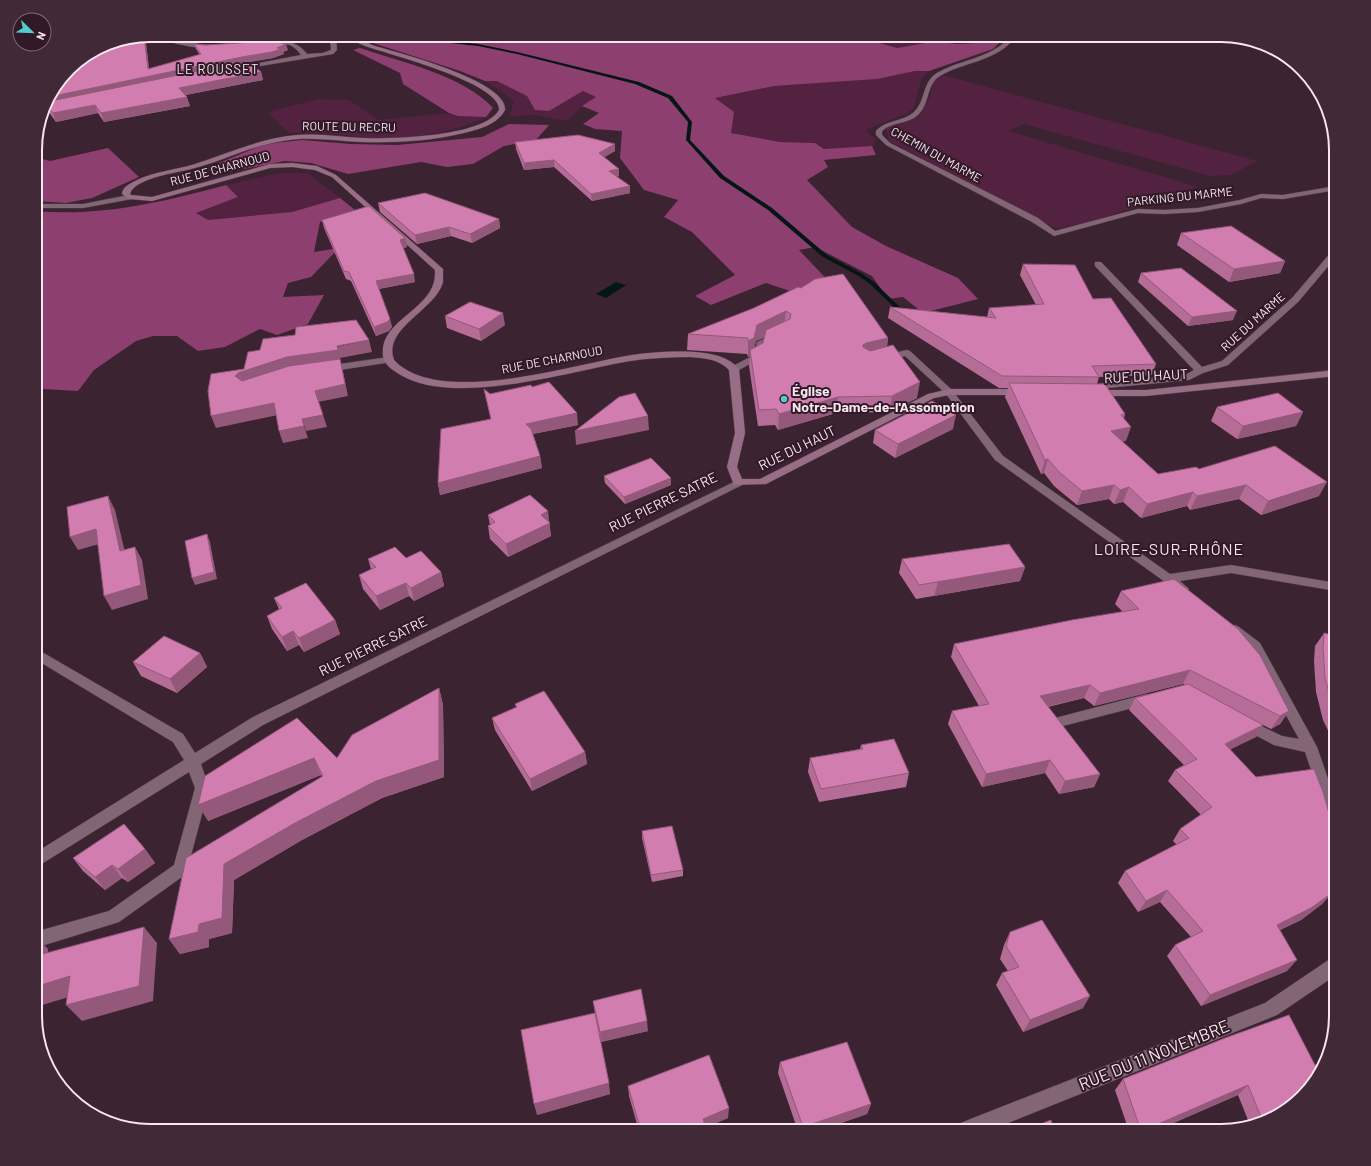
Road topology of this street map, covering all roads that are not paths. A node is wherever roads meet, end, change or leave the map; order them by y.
1 (181, 42) edge
2 (334, 42) edge
3 (362, 42) edge
4 (1007, 42) edge
5 (255, 44) edge
6 (215, 46) edge
7 (305, 56) junction
8 (229, 69) edge
9 (1329, 189) edge
10 (129, 197) junction
11 (42, 206) edge
12 (1054, 234) joint
13 (1329, 260) edge
14 (1098, 264) dead end
15 (785, 331) edge
16 (389, 360) junction
17 (874, 360) edge
18 (734, 369) junction
19 (313, 370) edge
20 (1200, 372) junction
21 (1329, 374) edge
22 (949, 392) junction
23 (1029, 392) edge
24 (1085, 393) edge
25 (1101, 393) junction
26 (738, 482) junction
27 (1169, 578) junction
28 (1329, 586) edge
29 (1193, 597) edge
30 (1224, 622) edge
31 (42, 657) edge
32 (1161, 696) edge
33 (1231, 716) edge
34 (1059, 722) edge
35 (1310, 748) junction
36 (193, 762) junction
37 (1329, 803) edge
38 (42, 857) edge
39 (42, 938) edge
40 (1329, 970) edge
41 (983, 1124) edge

1 - 6 street
2 - 7 street
3 - 10 street, ROUTE DU RECRU
4 - 12 street, CHEMIN DU MARME
5 - 7 street
7 - 8 street
9 - 12 street, PARKING DU MARME
10 - 11 street
10 - 16 street, RUE DE CHARNOUD
13 - 20 street, RUE DU MARME
14 - 20 street
15 - 18 street
16 - 18 street, RUE DE CHARNOUD
16 - 19 street
17 - 22 street
18 - 26 street
20 - 25 street, RUE DU MARME
21 - 25 street, RUE DU HAUT
22 - 23 street, RUE DU HAUT
22 - 26 street, RUE DU HAUT
22 - 27 street
24 - 25 street, RUE DU HAUT
26 - 36 street, RUE PIERRE SATRE
27 - 28 street
27 - 29 street
30 - 35 street
31 - 36 street
32 - 34 street
33 - 35 street
35 - 37 street
36 - 38 street, RUE PIERRE SATRE
36 - 39 street
40 - 41 street, RUE DU 11 NOVEMBRE

